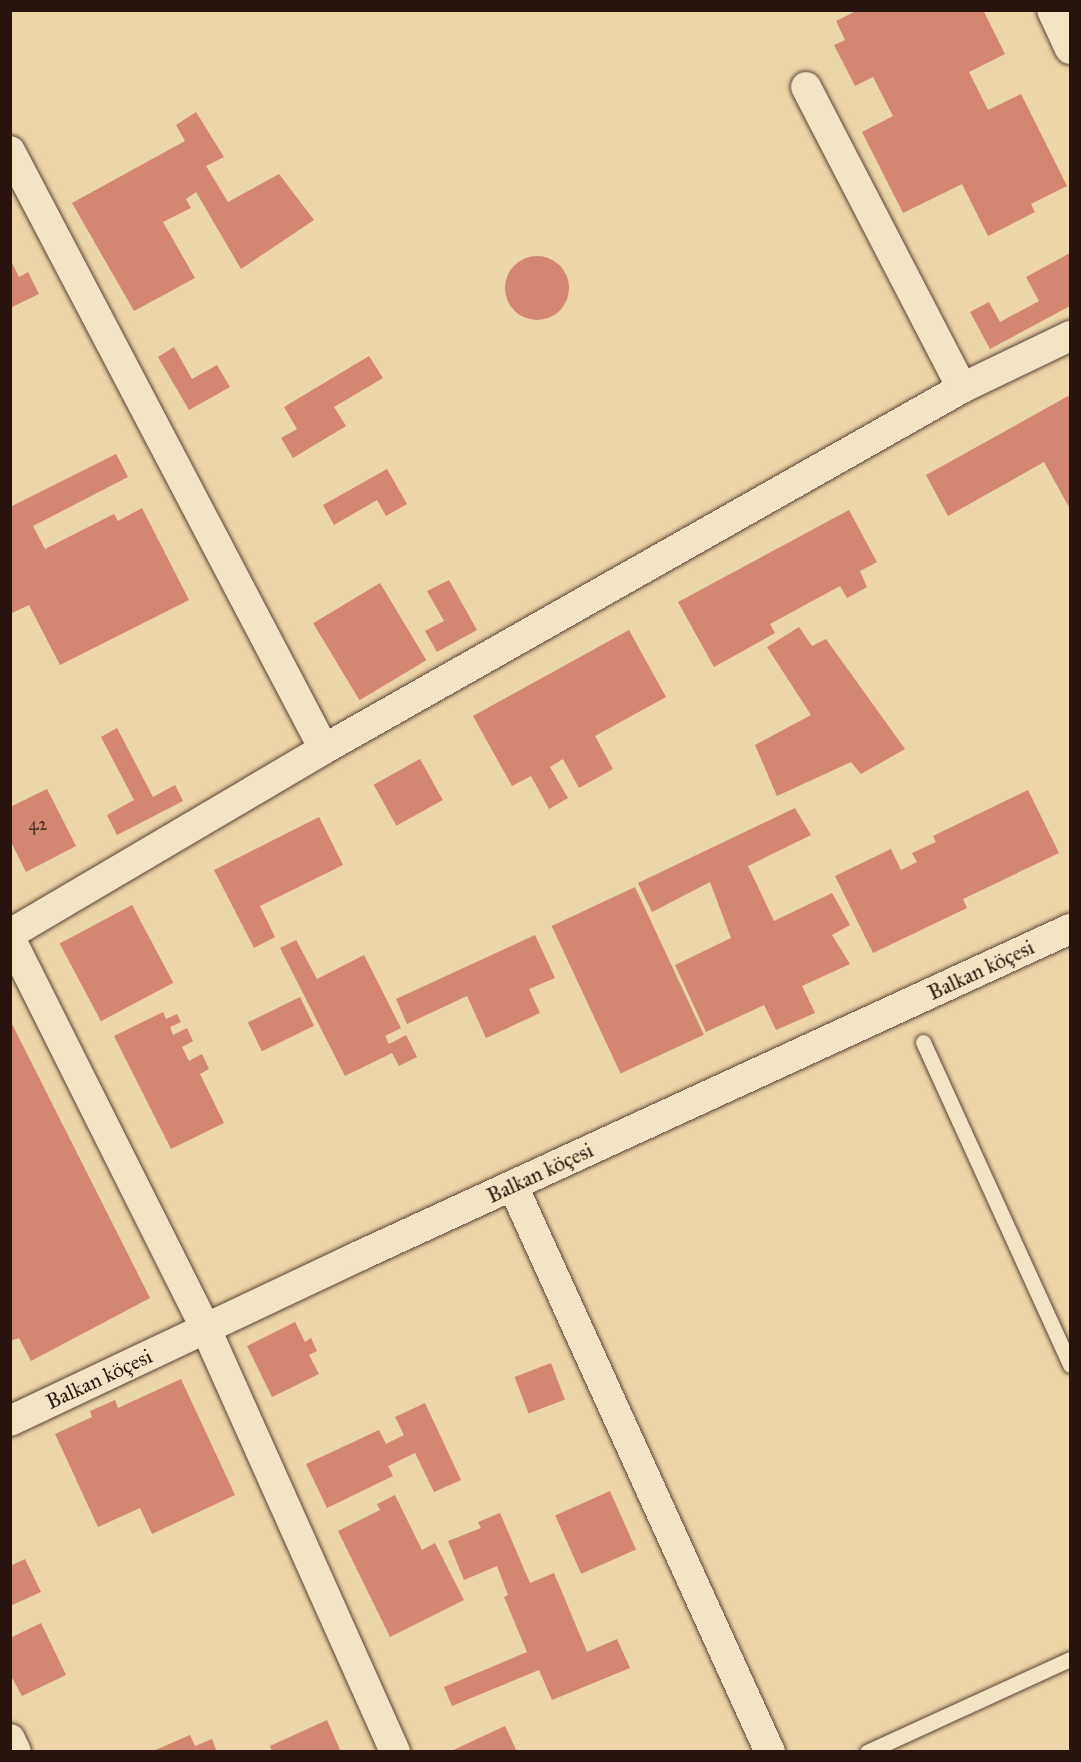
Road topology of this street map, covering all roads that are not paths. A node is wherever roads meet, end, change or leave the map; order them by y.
1 (1052, 10) edge
2 (1071, 49) edge
3 (806, 87) dead end
4 (10, 150) edge
5 (1071, 336) edge
6 (962, 388) junction
7 (324, 749) junction
8 (1071, 929) edge
9 (10, 936) edge
10 (923, 1042) dead end
11 (513, 1186) junction
12 (206, 1329) junction
13 (1071, 1365) edge
14 (10, 1421) edge
15 (1071, 1659) edge
16 (10, 1739) edge
17 (16, 1752) edge
18 (395, 1752) edge
19 (770, 1752) edge
20 (867, 1752) edge

1 - 2 street
3 - 6 street
4 - 7 street
5 - 6 street
6 - 7 street
7 - 9 street
8 - 11 street, Balkan köçesi
9 - 12 street
10 - 13 lane
11 - 12 street, Balkan köçesi
11 - 19 street
12 - 14 street, Balkan köçesi
12 - 18 street
15 - 20 lane
16 - 17 street

